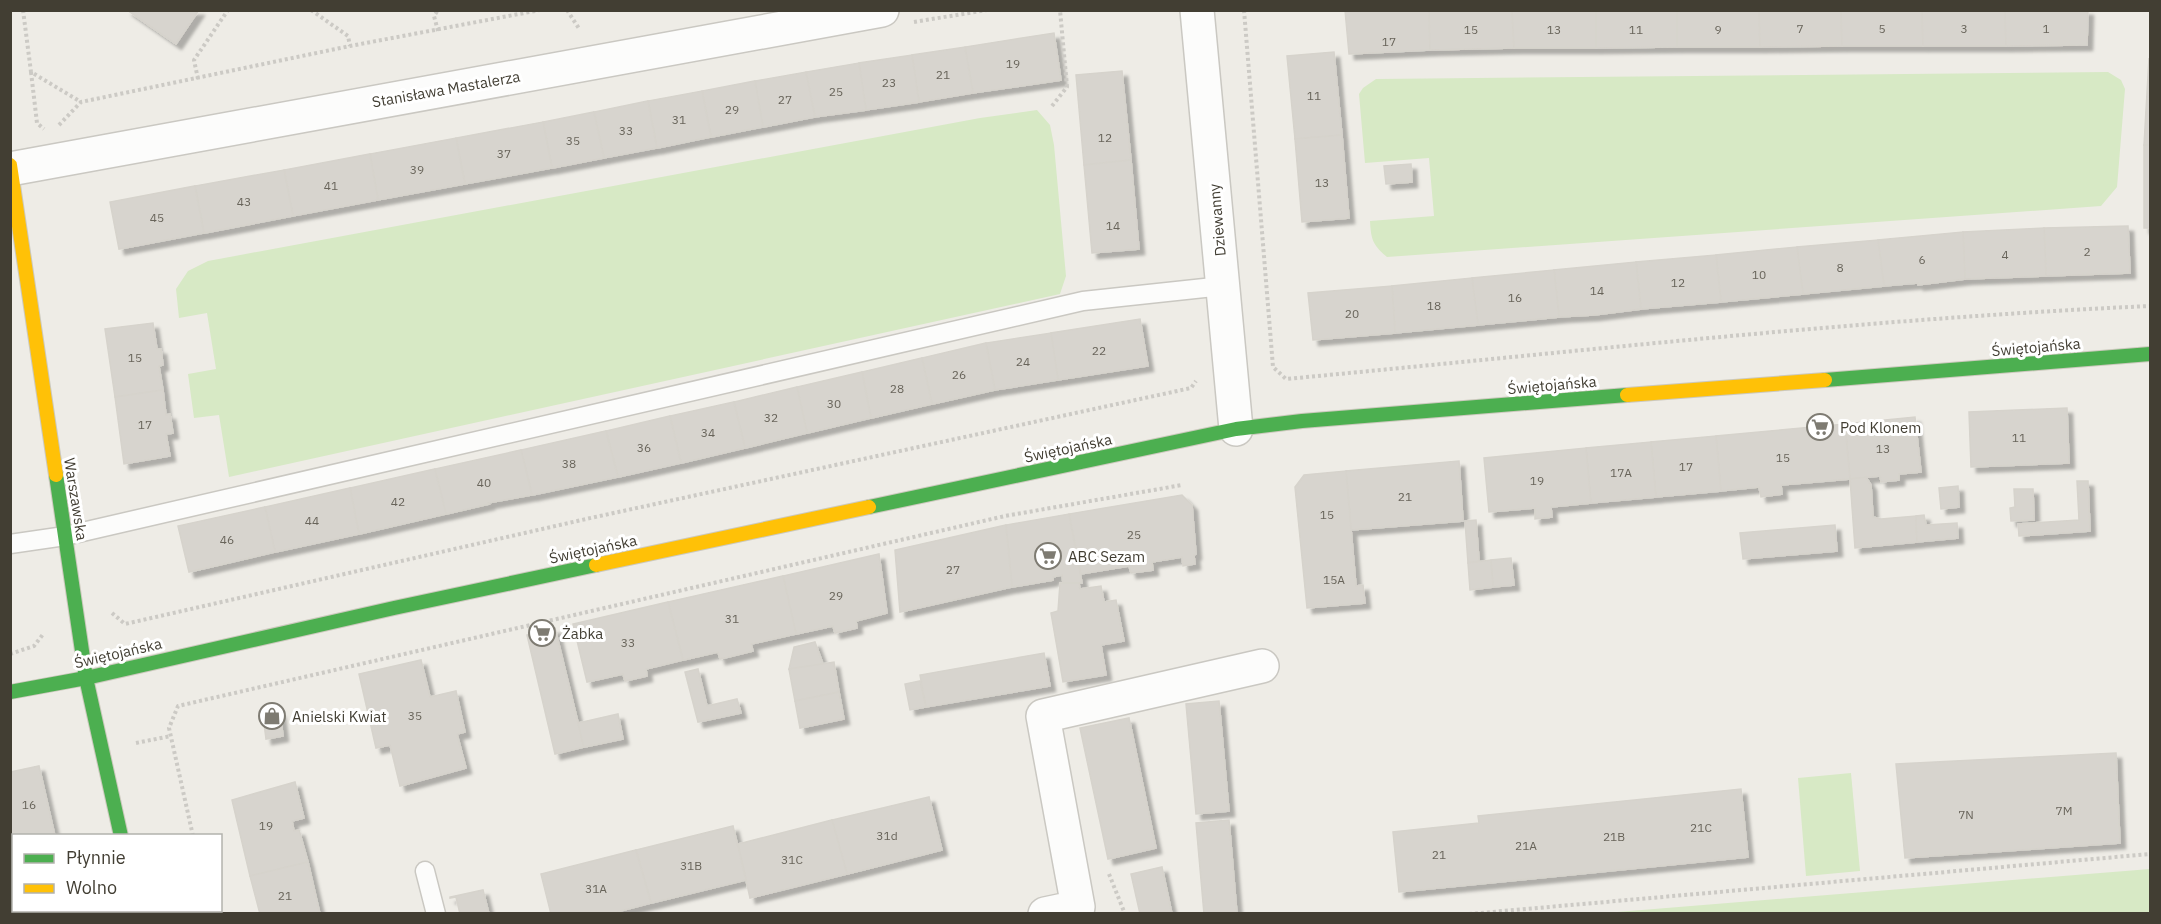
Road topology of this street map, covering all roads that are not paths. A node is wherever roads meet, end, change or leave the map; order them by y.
1 (1197, 10) edge
2 (894, 17) edge
3 (11, 168) edge
4 (1223, 286) junction
5 (2151, 354) edge
6 (1236, 429) junction
7 (65, 536) junction
8 (10, 544) edge
9 (1262, 666) dead end
10 (86, 678) junction
11 (10, 692) edge
12 (121, 834) edge
13 (425, 871) dead end
14 (436, 914) edge
15 (1045, 914) edge

1 - 4 street, Dziewanny
2 - 3 street, Stanisława Mastalerza
3 - 7 street, Warszawska
4 - 6 street, Dziewanny
4 - 7 lane
5 - 6 street, Świętojańska
6 - 10 street, Świętojańska
7 - 8 lane
7 - 10 street, Warszawska
9 - 15 street
10 - 11 street, Świętojańska
10 - 12 street, Warszawska
13 - 14 lane

